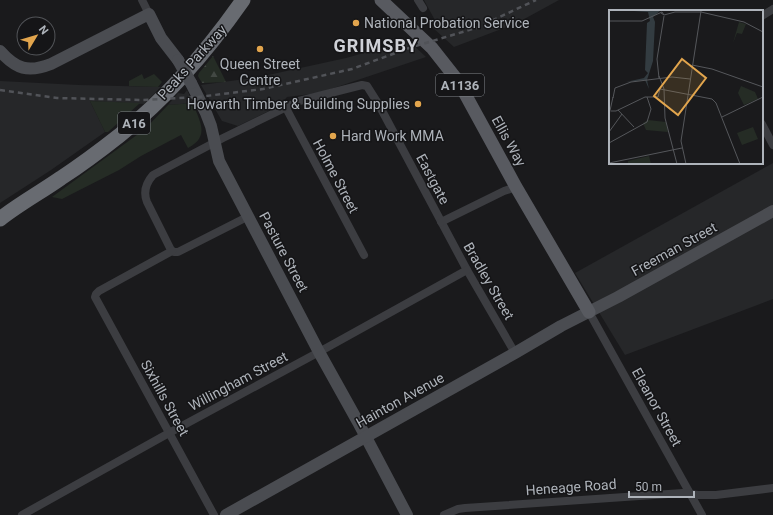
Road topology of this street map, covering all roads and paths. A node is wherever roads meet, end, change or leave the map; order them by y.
1 (142, 0) edge
2 (243, 0) edge
3 (381, 0) edge
4 (418, 0) edge
5 (423, 8) dead end
6 (773, 9) edge
7 (149, 14) junction
8 (763, 15) edge
9 (0, 50) edge
10 (286, 108) junction
11 (763, 126) edge
12 (214, 143) junction
13 (773, 145) edge
14 (516, 187) junction
15 (773, 211) edge
16 (248, 216) junction
17 (0, 219) edge
18 (441, 222) junction
19 (173, 252) junction
20 (364, 255) dead end
21 (466, 270) junction
22 (589, 312) junction
23 (320, 352) junction
24 (515, 353) junction
25 (169, 432) junction
26 (366, 436) junction
27 (773, 488) edge
28 (690, 493) junction
29 (22, 515) edge
30 (214, 515) edge
31 (226, 515) edge
32 (407, 515) edge
33 (444, 515) edge
34 (702, 515) edge

1 - 7 street, Pasture Street
2 - 17 highway, Peaks Parkway / A16
3 - 14 main road, Ellis Way / A1136
4 - 5 street
6 - 8 street
7 - 9 street
7 - 12 street, Pasture Street, bridge
10 - 12 street
10 - 18 street, Eastgate
10 - 20 street, Holme Street
11 - 13 street
12 - 16 street, Pasture Street
12 - 19 street
14 - 18 street
14 - 22 main road, Ellis Way / A1136
15 - 22 street, Freeman Street
16 - 19 street
16 - 23 street, Pasture Street
18 - 21 street, Bradley Street
19 - 25 street, Sixhills Street
21 - 23 street, Willingham Street
21 - 24 street, Bradley Street
22 - 24 street, Hainton Avenue
22 - 28 street, Eleanor Street
23 - 25 street, Willingham Street
23 - 26 street, Pasture Street
24 - 26 street, Hainton Avenue
25 - 29 street, Willingham Street
25 - 30 street, Sixhills Street
26 - 31 street, Hainton Avenue
26 - 32 street, Pasture Street
27 - 28 street, Heneage Road
28 - 33 street, Heneage Road
28 - 34 street, Eleanor Street

